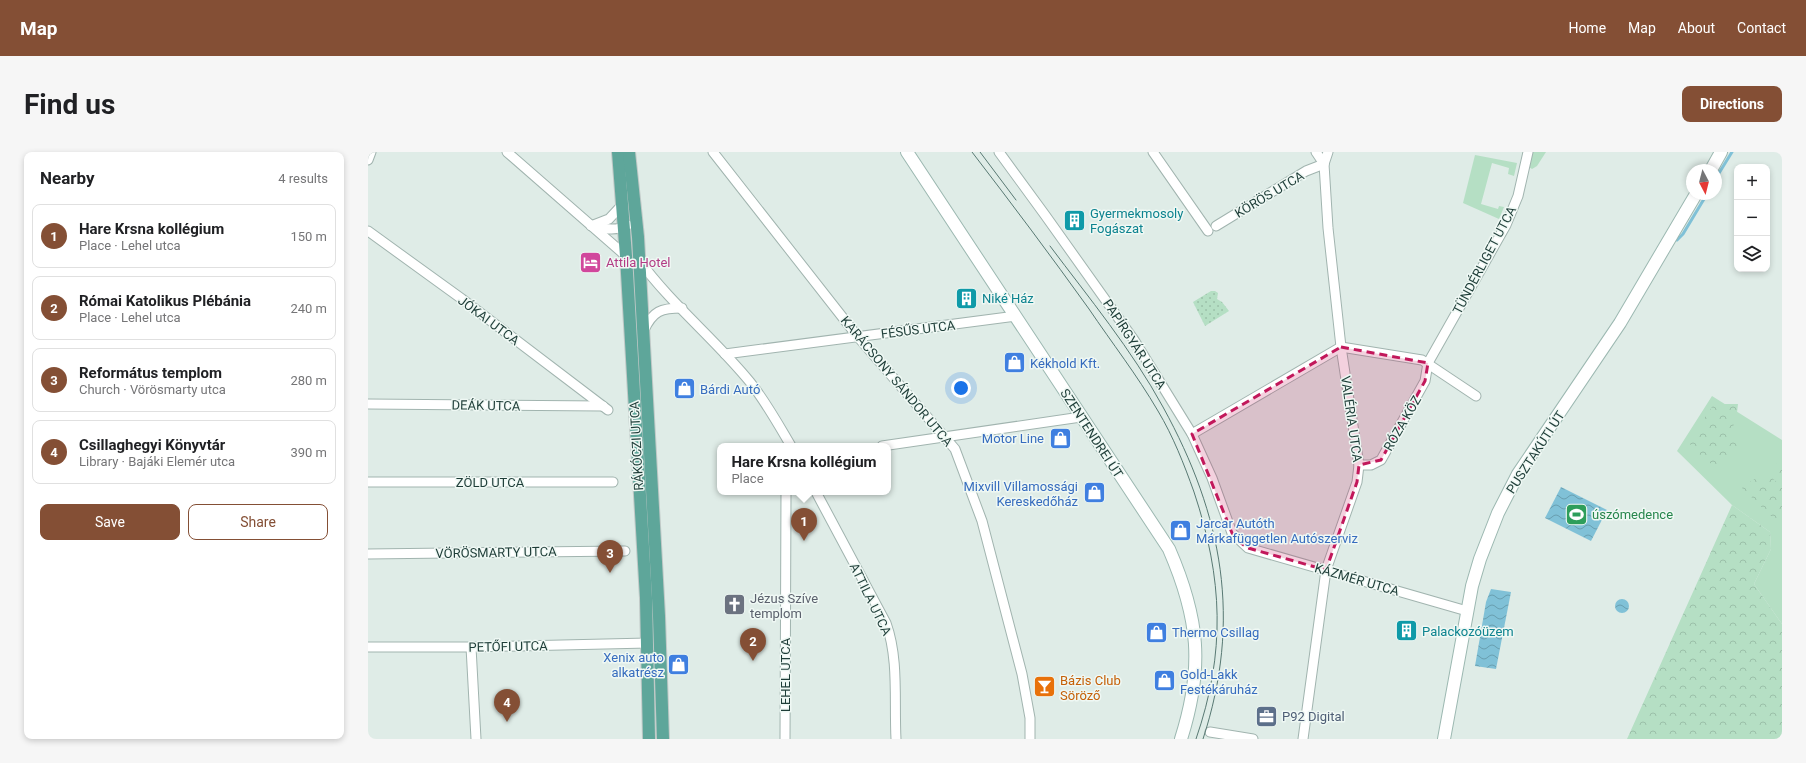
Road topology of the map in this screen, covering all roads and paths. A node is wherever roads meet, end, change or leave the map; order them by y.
1 (371, 152) edge
2 (507, 152) edge
3 (618, 152) edge
4 (630, 152) edge
5 (712, 152) edge
6 (907, 152) edge
7 (999, 152) edge
8 (1153, 152) edge
9 (1316, 152) edge
10 (1328, 152) edge
11 (1528, 152) edge
12 (1721, 152) edge
13 (368, 160) edge
14 (1324, 164) junction
15 (1714, 164) edge
16 (1692, 200) edge
17 (622, 205) junction
18 (637, 217) junction
19 (591, 226) junction
20 (1216, 226) dead end
21 (624, 228) junction
22 (368, 231) edge
23 (1208, 231) dead end
24 (626, 256) junction
25 (639, 260) junction
26 (682, 308) junction
27 (1016, 316) junction
28 (644, 331) junction
29 (858, 337) junction
30 (1341, 347) junction
31 (725, 354) junction
32 (1428, 363) junction
33 (1476, 396) dead end
34 (368, 404) edge
35 (606, 408) joint
36 (1081, 417) junction
37 (784, 434) junction
38 (1192, 434) junction
39 (946, 436) junction
40 (784, 443) edge
41 (789, 443) edge
42 (891, 445) edge
43 (1359, 465) junction
44 (368, 482) edge
45 (613, 482) dead end
46 (786, 495) edge
47 (818, 495) edge
48 (1248, 548) joint
49 (625, 551) dead end
50 (368, 554) edge
51 (1326, 570) junction
52 (1467, 611) junction
53 (648, 643) junction
54 (368, 647) edge
55 (471, 647) junction
56 (1210, 732) dead end
57 (476, 739) edge
58 (649, 739) edge
59 (663, 739) edge
60 (785, 739) edge
61 (896, 739) edge
62 (1030, 739) edge
63 (1181, 739) edge
64 (1253, 739) edge
65 (1303, 739) edge
66 (1444, 739) edge

1 - 13 street
2 - 19 street
3 - 17 main road, RÁKÓCZI UTCA
4 - 18 main road, RÁKÓCZI UTCA
5 - 29 street, KARÁCSONY SÁNDOR UTCA
6 - 27 main road, SZENTENDREI ÚT
7 - 38 street, PAPÍRGYÁR UTCA
8 - 23 street
9 - 14 street
10 - 14 street
11 - 32 street, TÜNDÉRLIGET UTCA
12 - 15 main road
14 - 20 street, KÖRÖS UTCA
14 - 30 street, VALÉRIA UTCA
16 - 52 main road, PUSZTAKÚTI ÚT
17 - 19 street
17 - 21 main road, RÁKÓCZI UTCA
18 - 21 street
18 - 25 main road, RÁKÓCZI UTCA
19 - 21 street
19 - 24 street
21 - 24 main road, RÁKÓCZI UTCA
22 - 35 street, JÓKAI UTCA
24 - 53 main road, RÁKÓCZI UTCA
25 - 26 street
25 - 28 main road, RÁKÓCZI UTCA
26 - 28 street
26 - 31 street
27 - 29 street, FÉSŰS UTCA
27 - 36 main road, SZENTENDREI ÚT
28 - 59 main road, RÁKÓCZI UTCA
29 - 31 street, FÉSŰS UTCA
29 - 39 street, KARÁCSONY SÁNDOR UTCA
30 - 32 street
30 - 38 street
30 - 43 street, VALÉRIA UTCA
31 - 37 street
32 - 33 street
32 - 43 street, RÓZA KÖZ
34 - 35 street, DEÁK UTCA
36 - 39 street
36 - 63 main road, SZENTENDREI ÚT
37 - 40 street
37 - 41 street
38 - 48 street, PAPÍRGYÁR UTCA
39 - 42 street
39 - 62 street, KARÁCSONY SÁNDOR UTCA
43 - 51 street, VALÉRIA UTCA
44 - 45 street, ZÖLD UTCA
46 - 60 street, LEHEL UTCA
47 - 61 street, ATTILA UTCA
48 - 51 street, KÁZMÉR UTCA
49 - 50 street, VÖRÖSMARTY UTCA
51 - 52 street, KÁZMÉR UTCA
51 - 65 street, VALÉRIA UTCA
52 - 66 main road, PUSZTAKÚTI ÚT
53 - 55 street, PETŐFI UTCA
53 - 58 main road, RÁKÓCZI UTCA
54 - 55 street, PETŐFI UTCA
55 - 57 street
56 - 64 street

